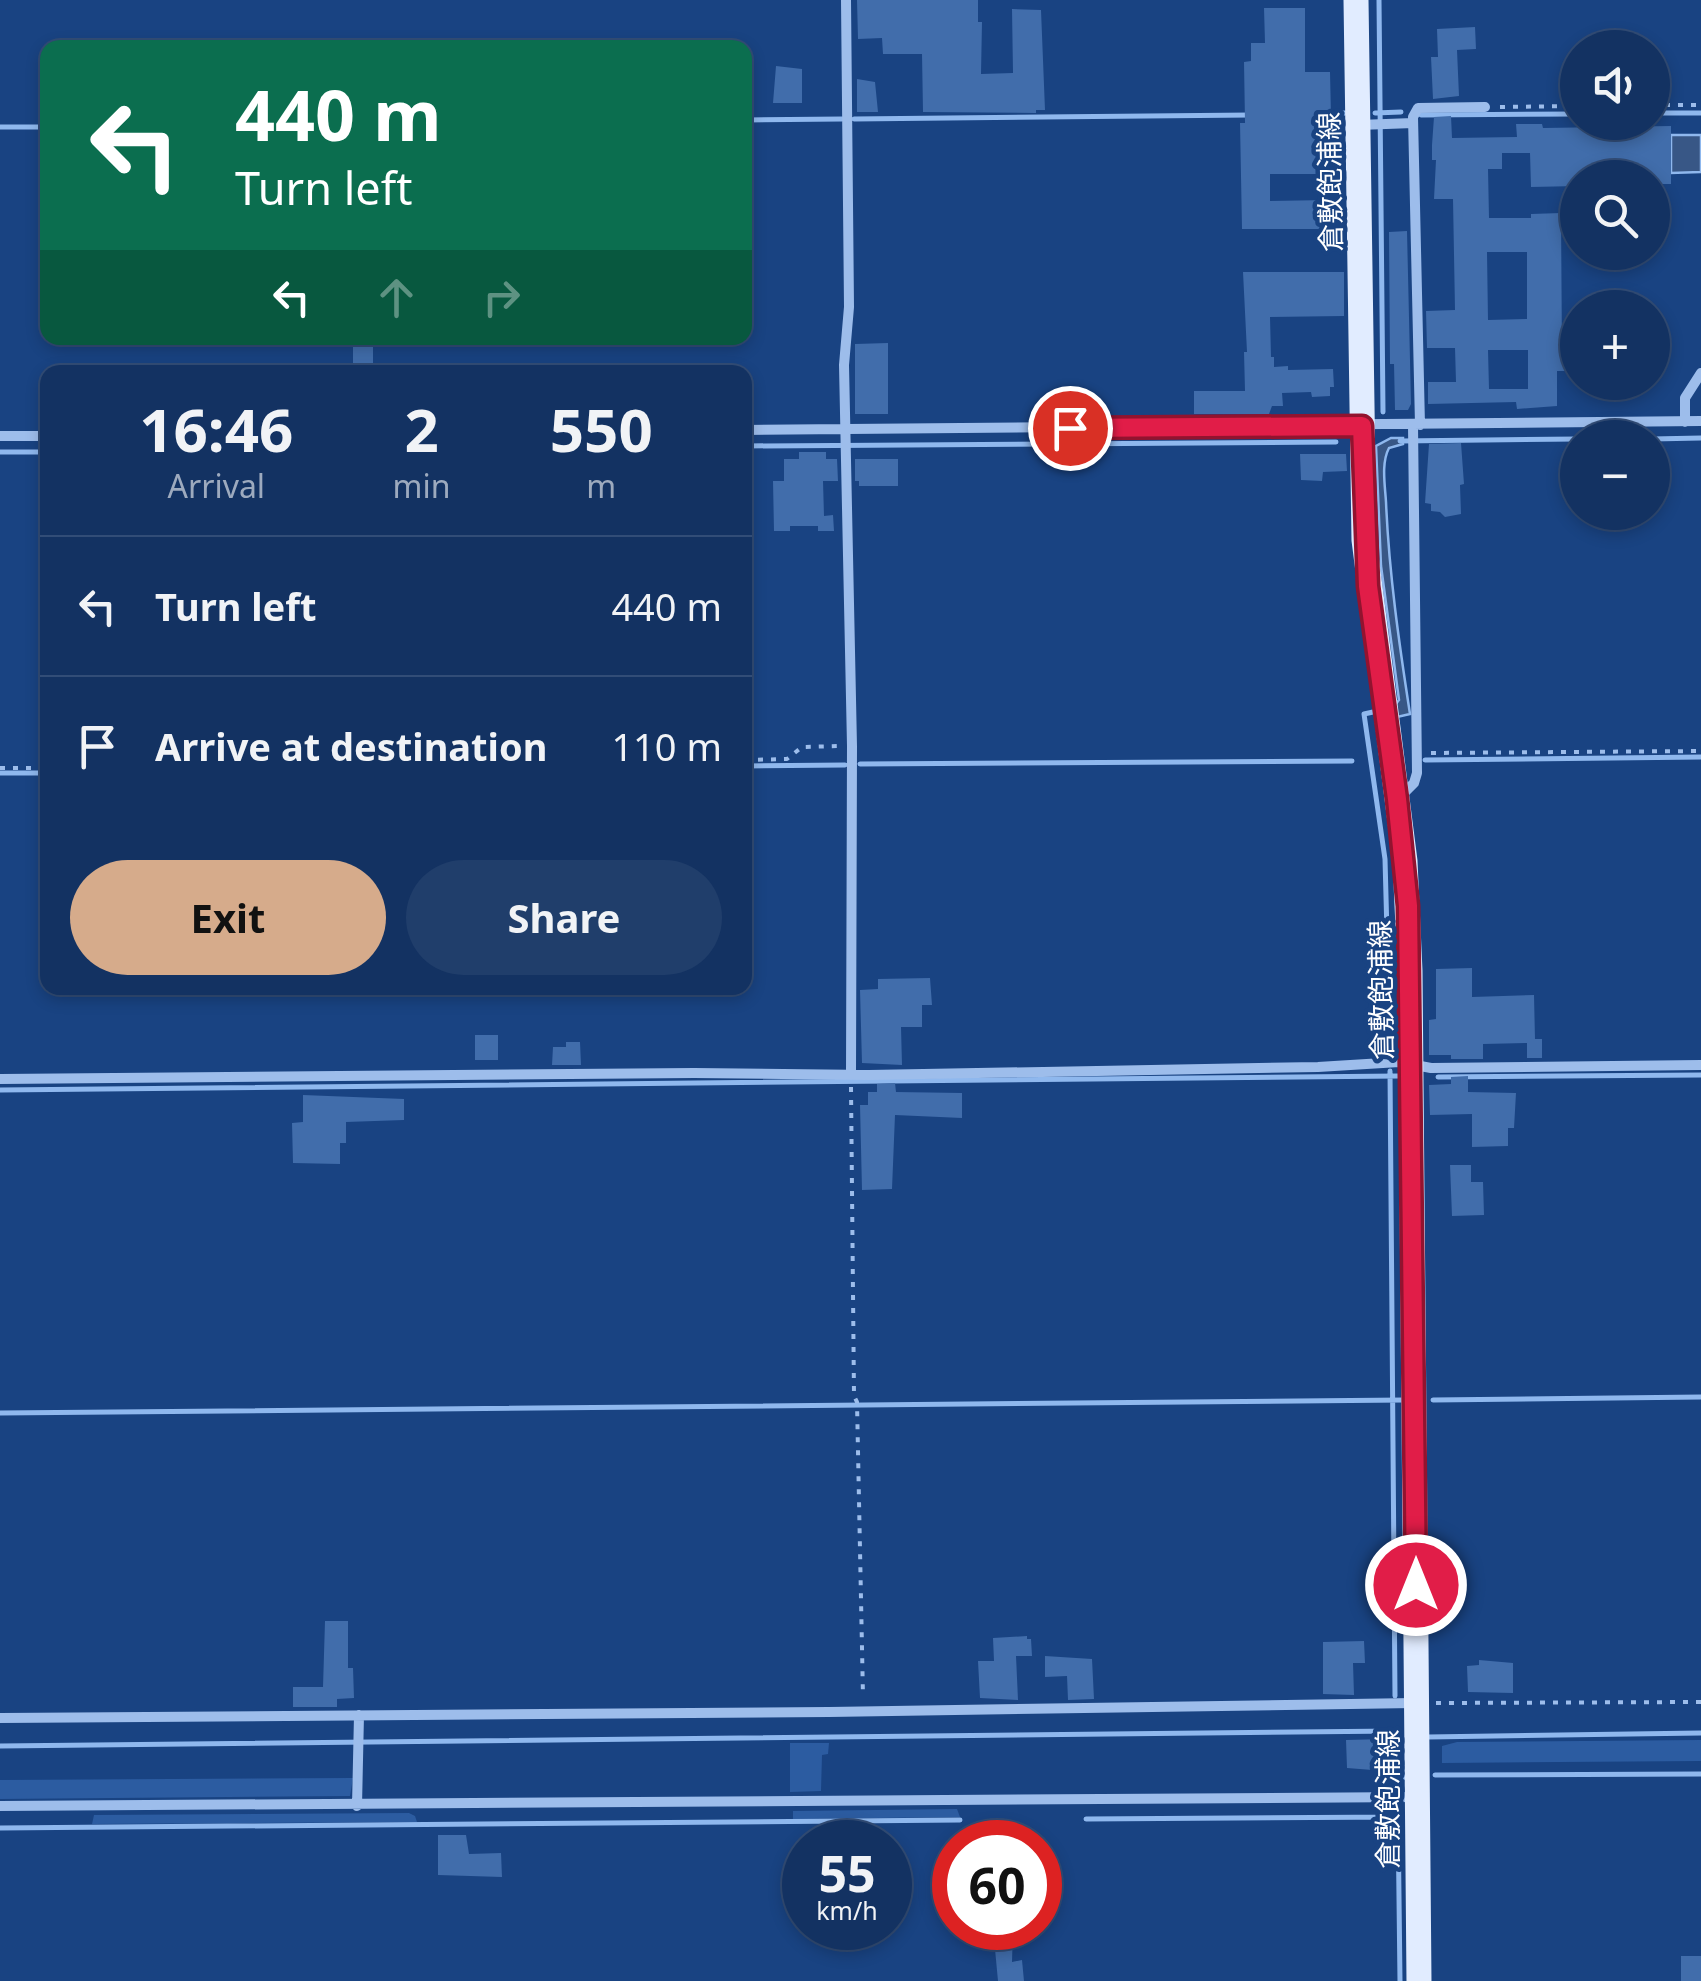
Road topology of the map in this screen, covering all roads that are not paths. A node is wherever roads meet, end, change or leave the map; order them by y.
1 (846, 0) edge
2 (1356, 0) edge
3 (1485, 107) road end
4 (1413, 122) junction
5 (1374, 124) junction
6 (1701, 372) edge
7 (1685, 422) junction
8 (1701, 422) edge
9 (1417, 425) junction
10 (1362, 426) junction
11 (752, 431) edge
12 (0, 436) edge
13 (40, 436) edge
14 (847, 440) junction
15 (1397, 799) junction
16 (1411, 1064) junction
17 (1701, 1066) edge
18 (851, 1074) junction
19 (0, 1079) edge
20 (1416, 1703) junction
21 (359, 1716) junction
22 (0, 1718) edge
23 (1417, 1797) junction
24 (0, 1806) edge
25 (358, 1806) junction
26 (1419, 1981) edge

1 - 14 street
2 - 5 main road, 倉敷飽浦線
3 - 4 street
4 - 5 street
4 - 9 street
5 - 10 main road, 倉敷飽浦線
6 - 7 street
7 - 8 street
7 - 9 street
9 - 10 street
9 - 15 street
10 - 14 street
10 - 15 main road, 倉敷飽浦線
11 - 14 street
12 - 13 street
14 - 18 street
15 - 16 main road, 倉敷飽浦線
16 - 17 street
16 - 18 street
16 - 20 main road, 倉敷飽浦線
18 - 19 street
20 - 21 street
20 - 23 main road, 倉敷飽浦線
21 - 22 street
21 - 25 street
23 - 25 street
23 - 26 main road, 倉敷飽浦線
24 - 25 street

